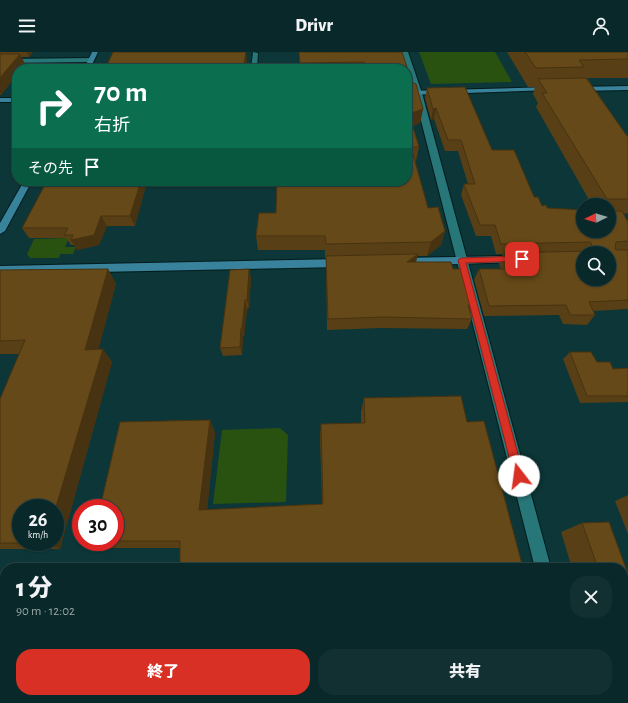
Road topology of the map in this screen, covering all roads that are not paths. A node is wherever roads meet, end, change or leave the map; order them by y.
1 (95, 52) edge
2 (255, 52) edge
3 (405, 52) edge
4 (91, 60) junction
5 (0, 61) edge
6 (89, 64) edge
7 (254, 64) edge
8 (407, 64) edge
9 (628, 88) edge
10 (558, 89) edge
11 (566, 89) edge
12 (412, 93) edge
13 (0, 100) edge
14 (12, 100) edge
15 (25, 186) edge
16 (0, 231) edge
17 (530, 258) edge
18 (461, 260) junction
19 (390, 262) edge
20 (350, 263) edge
21 (0, 270) edge
22 (542, 563) edge

1 - 4 street
2 - 7 street
3 - 8 street
4 - 5 street
4 - 6 street
9 - 11 street
10 - 12 street
12 - 18 street
13 - 14 street
15 - 16 street
17 - 18 street
18 - 19 street
18 - 22 street
20 - 21 street

